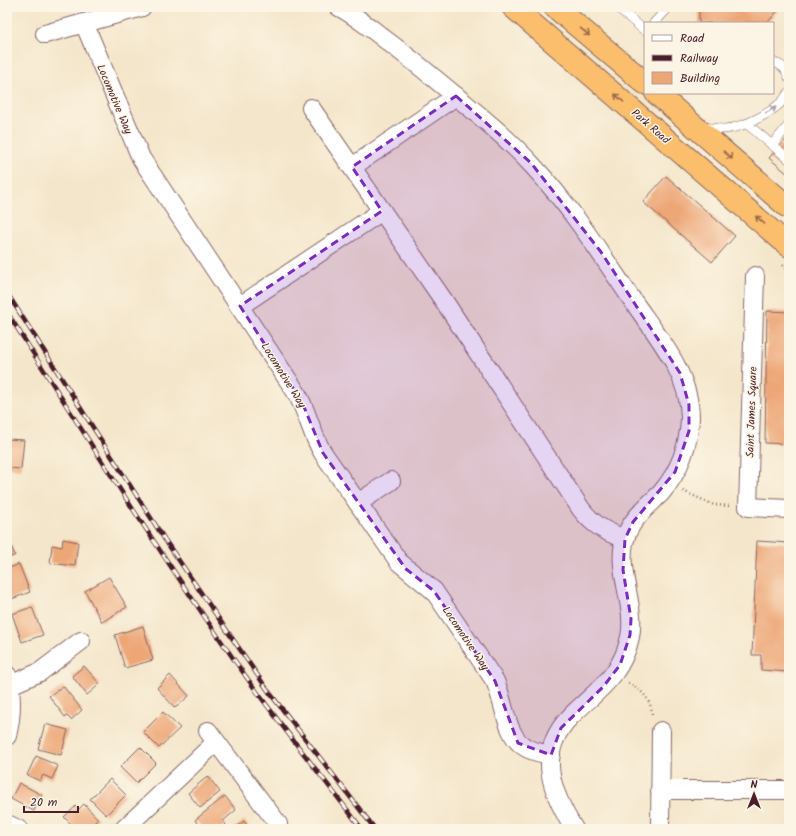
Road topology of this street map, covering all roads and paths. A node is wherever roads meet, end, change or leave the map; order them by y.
1 (142, 7) edge
2 (339, 7) edge
3 (513, 7) edge
4 (555, 7) edge
5 (617, 7) edge
6 (669, 7) edge
7 (655, 22) edge
8 (84, 23) junction
9 (644, 30) edge
10 (45, 34) dead end
11 (774, 62) edge
12 (789, 78) edge
13 (644, 82) edge
14 (789, 92) edge
15 (657, 94) edge
16 (456, 96) junction
17 (311, 108) dead end
18 (747, 124) junction
19 (789, 125) edge
20 (695, 126) junction
21 (772, 145) junction
22 (789, 159) edge
23 (352, 167) junction
24 (789, 208) edge
25 (382, 211) junction
26 (789, 246) edge
27 (755, 276) dead end
28 (240, 306) junction
29 (391, 481) dead end
30 (668, 484) junction
31 (358, 503) junction
32 (748, 507) junction
33 (789, 509) edge
34 (625, 539) junction
35 (81, 641) dead end
36 (620, 665) junction
37 (9, 680) edge
38 (661, 731) joint
39 (7, 736) edge
40 (551, 755) junction
41 (660, 790) junction
42 (789, 790) edge
43 (7, 824) edge
44 (278, 824) dead end
45 (18, 829) edge
46 (124, 829) edge
47 (574, 829) edge
48 (660, 829) edge

1 - 8 street
2 - 16 street
26 -> 3 highway, Park Road
4 -> 13 highway
5 - 9 lane
6 - 7 lane
8 - 10 street
8 - 28 street, Locomotive Way
11 - 12 lane
18 -> 14 lane
15 - 20 highway
16 - 23 street
16 - 30 street
17 - 23 street
18 - 20 lane
18 - 21 lane
19 - 21 lane
20 -> 24 highway
21 - 22 lane
23 - 25 street
25 - 28 street
25 - 34 street
27 - 32 street, Saint James Square
28 - 31 street, Locomotive Way
29 - 31 street
30 - 32 path
30 - 34 street
31 - 40 street, Locomotive Way
32 - 33 street
34 - 36 street
35 - 37 street
36 - 38 path
36 - 40 street
37 - 39 street
38 - 41 street
40 - 47 street
41 - 42 street
41 - 48 street
43 - 45 street
44 - 46 street

